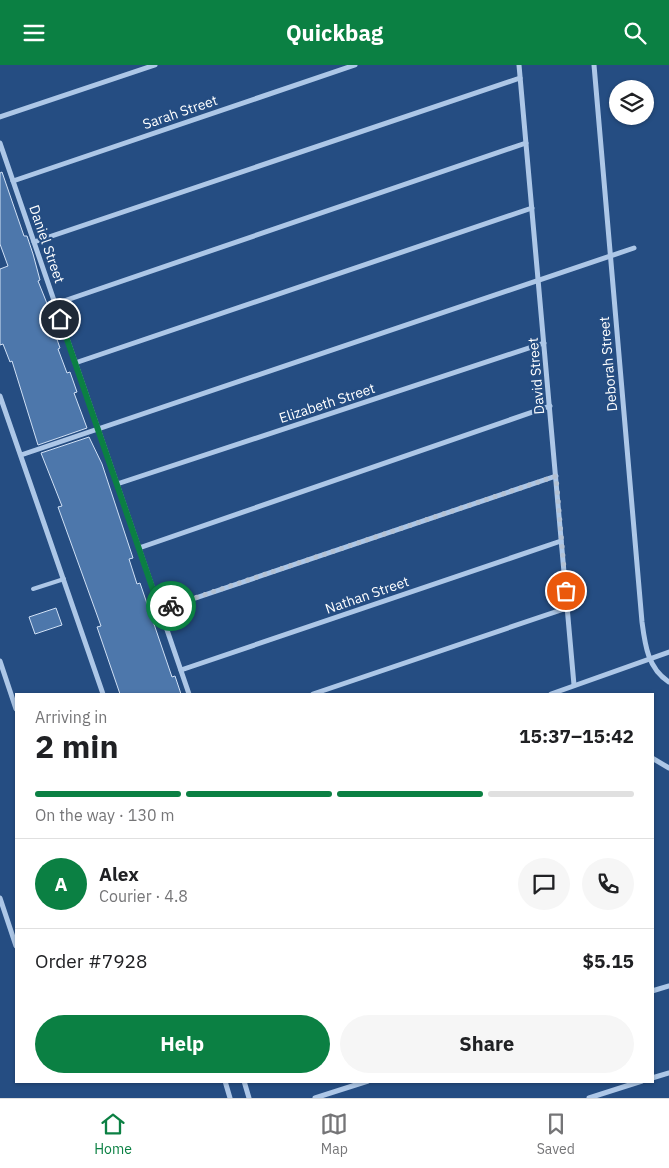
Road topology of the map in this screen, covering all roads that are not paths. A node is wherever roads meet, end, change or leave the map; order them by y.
1 (155, 65) edge
2 (355, 65) edge
3 (519, 65) edge
4 (594, 65) edge
5 (520, 77) junction
6 (0, 117) edge
7 (0, 143) edge
8 (526, 143) junction
9 (13, 181) junction
10 (532, 208) junction
11 (34, 242) junction
12 (634, 248) dead end
13 (610, 256) junction
14 (538, 280) junction
15 (55, 304) junction
16 (544, 343) junction
17 (76, 363) junction
18 (0, 396) edge
19 (550, 406) junction
20 (98, 429) junction
21 (21, 455) junction
22 (556, 476) junction
23 (117, 484) junction
24 (561, 541) junction
25 (139, 548) junction
26 (64, 579) junction
27 (33, 589) dead end
28 (567, 608) junction
29 (160, 610) junction
30 (669, 652) edge
31 (650, 659) junction
32 (0, 661) edge
33 (181, 670) junction
34 (669, 682) edge
35 (574, 685) junction
36 (103, 693) edge
37 (189, 693) edge
38 (316, 693) edge
39 (554, 693) edge
40 (15, 706) edge
41 (654, 759) edge
42 (669, 767) edge
43 (0, 898) edge
44 (15, 943) edge
45 (669, 986) edge
46 (654, 990) edge
47 (669, 1073) edge
48 (654, 1077) edge
49 (226, 1083) edge
50 (245, 1083) edge
51 (362, 1083) edge
52 (636, 1083) edge
53 (230, 1098) edge
54 (250, 1098) edge
55 (315, 1098) edge
56 (589, 1098) edge

1 - 6 street
2 - 9 street, Sarah Street
3 - 5 street, David Street
4 - 13 street, Deborah Street
5 - 8 street, David Street
5 - 11 street
7 - 9 street, Daniel Street
8 - 10 street, David Street
8 - 15 street
9 - 11 street, Daniel Street
10 - 14 street, David Street
10 - 17 street
11 - 15 street, Daniel Street
12 - 13 street
13 - 14 street
13 - 31 street, Deborah Street
14 - 16 street, David Street
14 - 20 street
15 - 17 street, Daniel Street
16 - 19 street, David Street
16 - 23 street, Elizabeth Street
17 - 20 street, Daniel Street
18 - 21 street
19 - 22 street, David Street
19 - 25 street
20 - 21 street
20 - 23 street, Daniel Street
21 - 26 street
22 - 24 street, David Street
22 - 29 street
23 - 25 street, Daniel Street
24 - 28 street, David Street
24 - 33 street, Nathan Street
25 - 29 street, Daniel Street
26 - 27 lane
26 - 36 street
28 - 35 street, David Street
28 - 38 street
29 - 33 street, Daniel Street
30 - 31 street
31 - 34 street
31 - 35 street
32 - 40 street
33 - 37 street, Daniel Street
35 - 39 street
41 - 42 street
43 - 44 street
45 - 46 street
47 - 48 street
49 - 53 street
50 - 54 street
51 - 55 street
52 - 56 street

